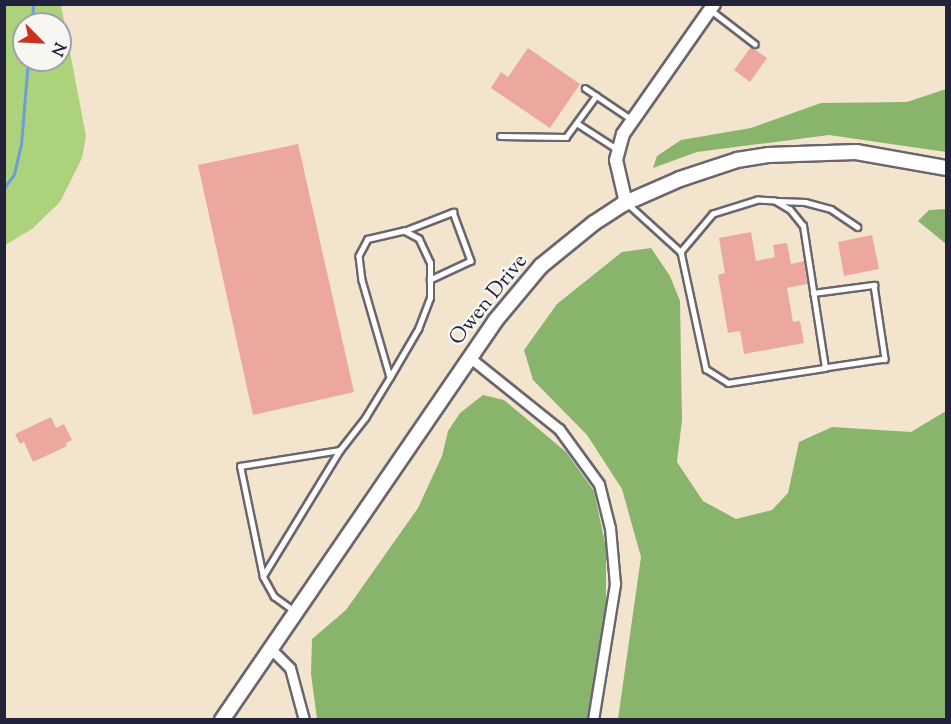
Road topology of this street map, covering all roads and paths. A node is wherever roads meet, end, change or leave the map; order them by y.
1 (712, 7) edge
2 (754, 44) dead end
3 (585, 88) dead end
4 (597, 96) junction
5 (633, 121) junction
6 (578, 124) junction
7 (500, 136) dead end
8 (617, 149) junction
9 (946, 168) edge
10 (775, 201) junction
11 (626, 202) junction
12 (858, 227) dead end
13 (404, 231) junction
14 (681, 252) junction
15 (430, 280) junction
16 (813, 293) junction
17 (469, 357) junction
18 (825, 368) junction
19 (390, 377) junction
20 (340, 450) junction
21 (263, 577) junction
22 (295, 612) junction
23 (270, 648) junction
24 (222, 720) edge
25 (304, 720) edge
26 (593, 720) edge

1 - 2 lane
1 - 5 street
3 - 4 lane
4 - 5 lane
4 - 6 lane
5 - 8 street
6 - 7 lane
6 - 8 lane
8 - 11 street
9 - 11 main road, Owen Drive
10 - 12 lane
10 - 14 lane
10 - 16 lane
11 - 14 lane
11 - 17 main road, Owen Drive
13 - 15 lane
13 - 15 lane
13 - 19 lane
14 - 18 lane
15 - 19 lane
16 - 18 lane
16 - 18 lane
17 - 22 main road, Owen Drive
17 - 26 street
19 - 20 lane
20 - 21 lane
20 - 21 lane
21 - 22 lane
22 - 23 main road, Owen Drive
23 - 24 main road, Owen Drive
23 - 25 street

